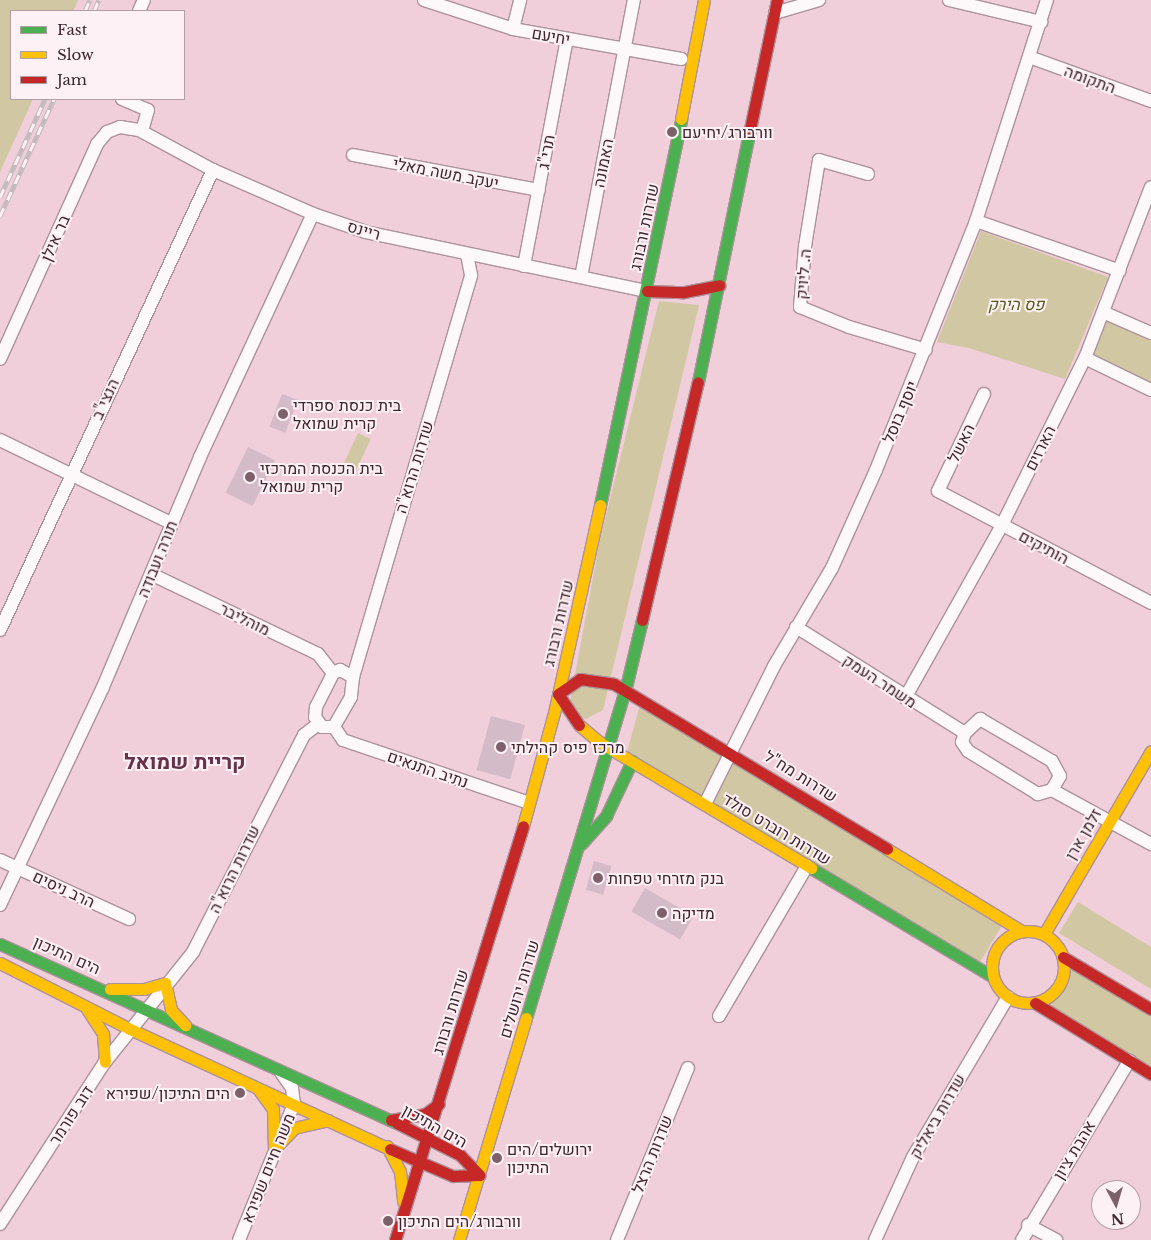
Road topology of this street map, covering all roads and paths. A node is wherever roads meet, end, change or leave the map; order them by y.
1 (424, 0) edge
2 (520, 0) edge
3 (634, 0) edge
4 (704, 0) edge
5 (820, 0) edge
6 (949, 0) edge
7 (1047, 0) edge
8 (462, 6) edge
9 (776, 6) edge
10 (1041, 22) junction
11 (513, 29) junction
12 (567, 38) junction
13 (624, 48) junction
14 (1029, 57) junction
15 (681, 59) dead end
16 (124, 100) edge
17 (1151, 101) edge
18 (120, 127) joint
19 (142, 131) junction
20 (353, 155) dead end
21 (213, 170) junction
22 (868, 174) dead end
23 (1151, 187) edge
24 (539, 190) junction
25 (313, 214) junction
26 (976, 221) junction
27 (467, 255) junction
28 (524, 266) junction
29 (652, 270) junction
30 (1120, 271) junction
31 (581, 277) junction
32 (719, 285) junction
33 (624, 286) junction
34 (647, 291) junction
35 (1105, 313) junction
36 (1151, 333) edge
37 (926, 350) junction
38 (1086, 358) junction
39 (0, 359) edge
40 (1151, 390) edge
41 (984, 394) dead end
42 (0, 440) edge
43 (70, 473) junction
44 (938, 491) joint
45 (171, 523) junction
46 (1002, 525) junction
47 (151, 574) junction
48 (1151, 603) edge
49 (796, 627) junction
50 (0, 630) edge
51 (632, 660) junction
52 (333, 673) junction
53 (353, 677) junction
54 (625, 691) junction
55 (558, 694) junction
56 (905, 698) junction
57 (653, 707) junction
58 (318, 724) junction
59 (334, 726) junction
60 (965, 732) junction
61 (608, 747) junction
62 (730, 751) junction
63 (1151, 751) edge
64 (632, 761) junction
65 (1052, 790) junction
66 (529, 803) junction
67 (705, 804) junction
68 (1109, 822) junction
69 (1151, 844) edge
70 (578, 846) junction
71 (0, 860) edge
72 (807, 866) junction
73 (17, 868) junction
74 (0, 905) edge
75 (129, 919) dead end
76 (1022, 932) junction
77 (1044, 934) junction
78 (0, 939) edge
79 (0, 944) edge
80 (1063, 957) junction
81 (37, 958) junction
82 (0, 964) edge
83 (0, 968) edge
84 (994, 977) junction
85 (26, 979) junction
86 (165, 983) junction
87 (93, 984) junction
88 (1008, 997) junction
89 (1035, 1002) junction
90 (86, 1008) junction
91 (144, 1009) junction
92 (1151, 1010) edge
93 (719, 1016) dead end
94 (130, 1029) junction
95 (193, 1031) junction
96 (1128, 1060) junction
97 (105, 1062) junction
98 (688, 1068) dead end
99 (280, 1070) junction
100 (1151, 1074) edge
101 (258, 1087) junction
102 (294, 1104) junction
103 (439, 1104) junction
104 (330, 1120) junction
105 (390, 1120) junction
106 (427, 1138) junction
107 (387, 1146) junction
108 (274, 1149) junction
109 (420, 1162) junction
110 (480, 1175) junction
111 (4, 1208) edge
112 (402, 1216) junction
113 (0, 1224) edge
114 (1028, 1225) junction
115 (238, 1240) edge
116 (395, 1240) edge
117 (459, 1240) edge
118 (617, 1240) edge
119 (875, 1240) edge
120 (1022, 1240) edge
121 (1056, 1240) edge

1 - 8 street, יחיעם
2 - 11 street
3 - 13 street, האמונה
4 - 29 street, שדרות ורבורג
5 - 9 street
6 - 10 street
7 - 10 street, יוסף בוסל
8 - 11 street, יחיעם
9 - 32 street
10 - 14 street, יוסף בוסל
11 - 12 street, יחיעם
12 - 13 street, יחיעם
12 - 24 street, תרי"ג
13 - 15 street, יחיעם
13 - 31 street, האמונה
14 - 17 street, התקומה
14 - 26 street, יוסף בוסל
16 - 19 street
18 - 19 street, ריינס
18 - 39 street, בר אילן
19 - 21 street, ריינס
20 - 24 street, יעקב משה מאלי
21 - 25 street, ריינס
21 - 43 street, הנצי"ב
22 - 37 street, ה. ליויק
23 - 30 street, הארזים
24 - 28 street, תרי"ג
25 - 27 street, ריינס
25 - 45 street, תורה ועבודה
26 - 30 street
26 - 37 street, יוסף בוסל
27 - 28 street, ריינס
27 - 53 street, שדרות הרוא"ה
28 - 31 street, ריינס
29 - 33 street
29 - 34 street, שדרות ורבורג
30 - 35 street, הארזים
31 - 33 street, ריינס
32 - 34 street, ריינס
32 - 51 street
33 - 34 street, ריינס
34 - 55 street, שדרות ורבורג
35 - 36 street
35 - 38 street, הארזים
37 - 49 street, יוסף בוסל
38 - 40 street
38 - 46 street, הארזים
41 - 44 street, האשל
42 - 43 street
43 - 45 street
43 - 50 street, הנצי"ב
44 - 46 street, הותיקים
45 - 47 street, תורה ועבודה
46 - 48 street, הותיקים
46 - 56 street, הארזים
47 - 52 street, מוהליבר
47 - 73 street, תורה ועבודה
49 - 56 street, משמר העמק
49 - 62 street, יוסף בוסל
51 - 54 street
51 - 57 street
52 - 53 street
52 - 58 street
53 - 59 street, שדרות הרוא"ה
54 - 55 street, שדרות מח"ל
54 - 57 street, שדרות מח"ל
54 - 61 street
55 - 61 street, שדרות רוברט סולד
55 - 66 street, שדרות ורבורג
56 - 60 street, משמר העמק
57 - 62 street, שדרות מח"ל
58 - 59 street
58 - 86 street, שדרות הרוא"ה
59 - 66 street, נתיב התנאים
60 - 65 street
60 - 65 street
61 - 64 street, שדרות רוברט סולד
61 - 70 street, שדרות ירושלים
62 - 67 street, יוסף בוסל
62 - 76 street, שדרות מח"ל
63 - 68 street, זלמן ארן
64 - 67 street, שדרות רוברט סולד
64 - 70 street
65 - 68 street
66 - 103 street, שדרות ורבורג
67 - 72 street, שדרות רוברט סולד
68 - 69 street
68 - 77 street, זלמן ארן
70 - 110 street, שדרות ירושלים
71 - 73 street, הרב ניסים
72 - 84 street, שדרות רוברט סולד
72 - 93 street
73 - 74 street, תורה ועבודה
73 - 75 street, הרב ניסים
76 - 77 street
76 - 84 street
77 - 80 street
78 - 81 street
79 - 81 street, הים התיכון
80 - 89 street
80 - 92 street
81 - 87 street, הים התיכון
82 - 85 street
83 - 85 street
84 - 88 street
85 - 90 street
86 - 87 street
86 - 91 street, שדרות הרוא"ה
86 - 95 street
87 - 91 street, הים התיכון
88 - 89 street
88 - 119 street, שדרות ביאליק
89 - 96 street
90 - 94 street
90 - 97 street
91 - 94 street, דוב פורמר
91 - 95 street, הים התיכון
94 - 97 street, דוב פורמר
94 - 101 street
95 - 99 street, הים התיכון
96 - 100 street
96 - 114 street, אהבת ציון
97 - 111 street, דוב פורמר
98 - 118 street, שדרות הרצל
99 - 102 street, משה חיים שפירא
99 - 105 street, הים התיכון
101 - 102 street
101 - 108 street
102 - 104 street
102 - 108 street, משה חיים שפירא
103 - 105 street
103 - 106 street, שדרות ורבורג
104 - 107 street
104 - 108 street
105 - 106 street, הים התיכון
106 - 109 street, שדרות ורבורג
106 - 110 street, הים התיכון
107 - 109 street
107 - 112 street
108 - 115 street, משה חיים שפירא
109 - 110 street
109 - 112 street, שדרות ורבורג
110 - 117 street, שדרות ירושלים
111 - 113 street, דוב פורמר
112 - 116 street, שדרות ורבורג
114 - 120 street, אהבת ציון
114 - 121 street

